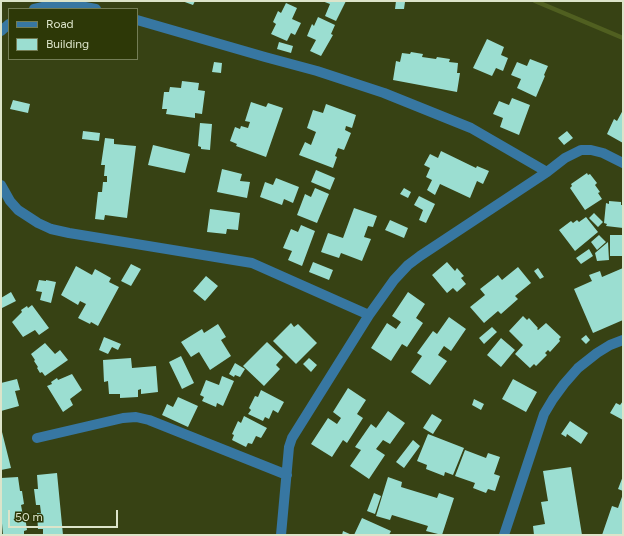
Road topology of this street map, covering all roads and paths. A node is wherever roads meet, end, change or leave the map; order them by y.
1 (38, 8) edge
2 (90, 8) edge
3 (138, 20) edge
4 (623, 164) edge
5 (547, 172) junction
6 (1, 185) edge
7 (369, 315) junction
8 (623, 340) edge
9 (37, 438) dead end
10 (287, 475) junction
11 (280, 535) edge
12 (504, 535) edge

1 - 2 street
3 - 5 street
4 - 5 street
5 - 7 street
6 - 7 street
7 - 10 street
8 - 12 street
9 - 10 street
10 - 11 street

